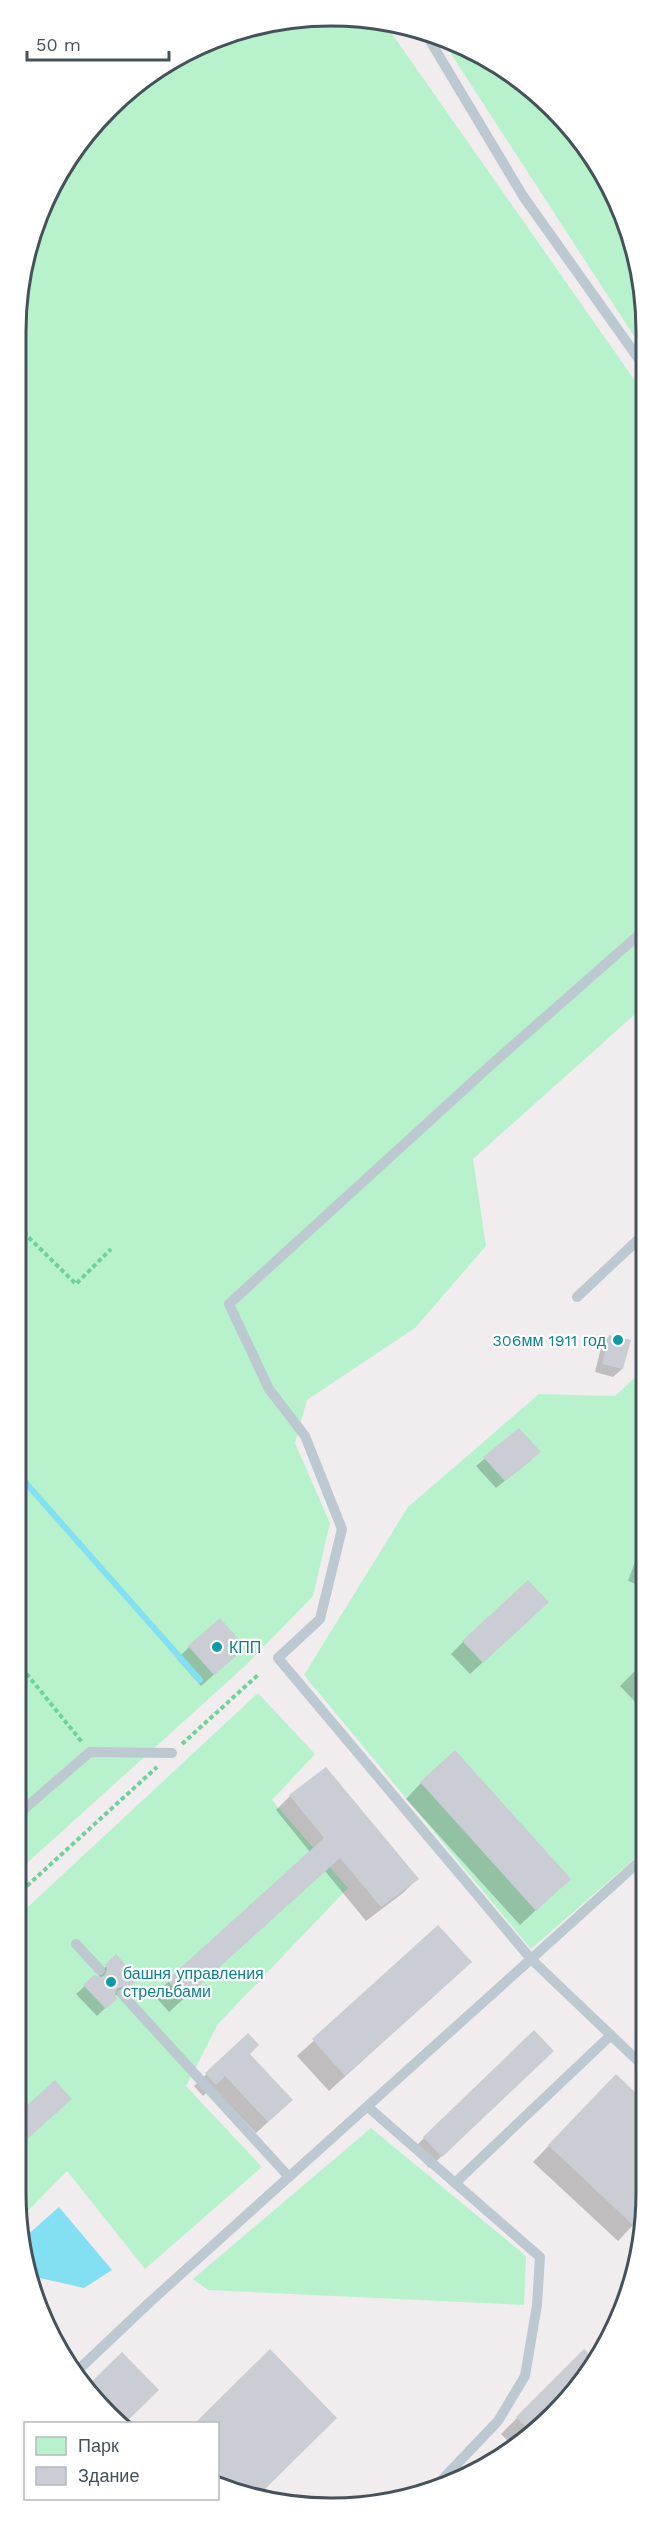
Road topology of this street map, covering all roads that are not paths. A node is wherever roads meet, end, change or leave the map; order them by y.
1 (431, 43) edge
2 (636, 355) edge
3 (636, 937) edge
4 (636, 1242) edge
5 (577, 1297) dead end
6 (172, 1753) road end
7 (26, 1807) edge
8 (636, 1864) edge
9 (76, 1944) dead end
10 (531, 1959) junction
11 (100, 1970) dead end
12 (122, 1994) dead end
13 (611, 2035) junction
14 (636, 2059) edge
15 (368, 2107) junction
16 (289, 2177) junction
17 (455, 2183) junction
18 (81, 2368) edge
19 (446, 2475) edge

1 - 2 lane
3 - 10 lane
4 - 5 lane
6 - 7 lane
8 - 10 lane
9 - 11 lane
10 - 13 lane
10 - 15 lane
12 - 16 lane
13 - 14 lane
13 - 17 lane
15 - 16 lane
15 - 17 lane
16 - 18 lane
17 - 19 lane

